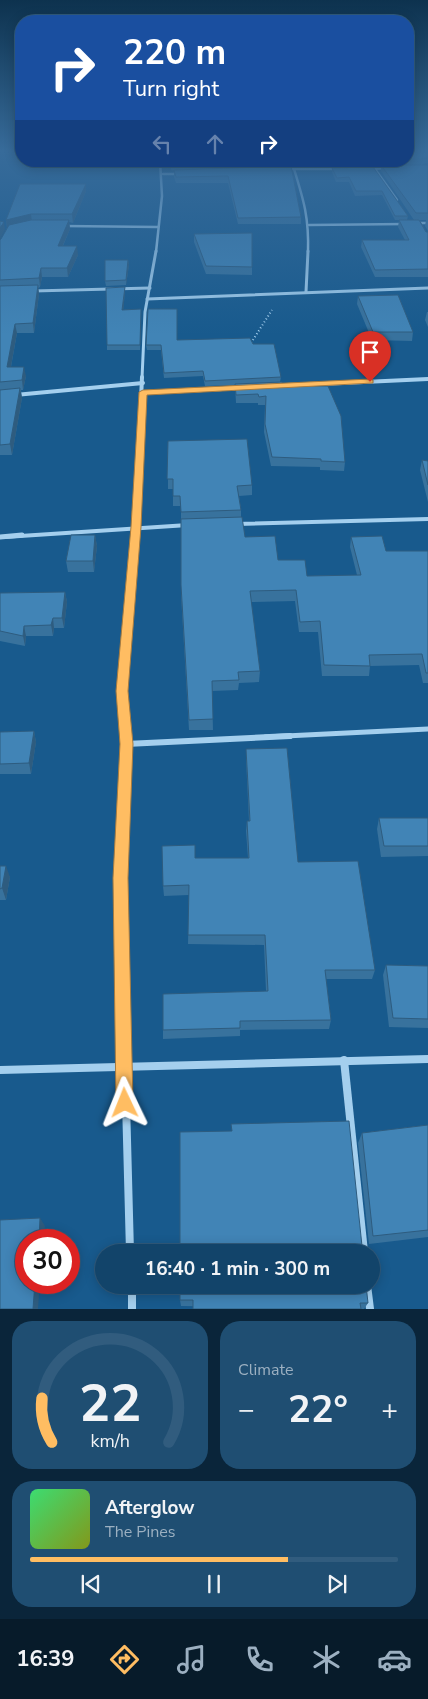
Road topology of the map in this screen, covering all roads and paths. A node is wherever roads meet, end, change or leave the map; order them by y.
1 (160, 213) edge
2 (307, 213) edge
3 (420, 223) junction
4 (428, 223) edge
5 (309, 225) junction
6 (61, 226) edge
7 (158, 227) junction
8 (424, 230) edge
9 (150, 288) junction
10 (428, 288) edge
11 (28, 291) edge
12 (306, 292) junction
13 (285, 293) junction
14 (147, 298) junction
15 (250, 348) edge
16 (428, 379) edge
17 (143, 383) junction
18 (272, 386) edge
19 (244, 388) edge
20 (143, 392) junction
21 (10, 395) edge
22 (428, 519) edge
23 (233, 524) edge
24 (194, 525) edge
25 (136, 527) junction
26 (0, 537) edge
27 (428, 729) edge
28 (126, 744) junction
29 (428, 1059) edge
30 (344, 1060) junction
31 (124, 1066) junction
32 (0, 1070) edge
33 (130, 1244) edge
34 (363, 1244) edge
35 (132, 1294) edge
36 (368, 1294) edge
37 (132, 1309) edge
38 (370, 1309) edge

1 - 7 street
2 - 5 street
3 - 4 street
3 - 5 street
3 - 8 street
5 - 12 street
6 - 7 street
7 - 9 street
9 - 11 street
9 - 14 street
10 - 12 street
12 - 13 street
13 - 14 street
13 - 15 path
14 - 17 street
16 - 18 street
17 - 20 street
17 - 21 street
19 - 20 street
20 - 25 street
22 - 23 street
24 - 25 street
25 - 26 street
25 - 28 street
27 - 28 street
28 - 31 street
29 - 30 street
30 - 31 street
30 - 34 street
31 - 32 street
31 - 33 street
35 - 37 street
36 - 38 street

